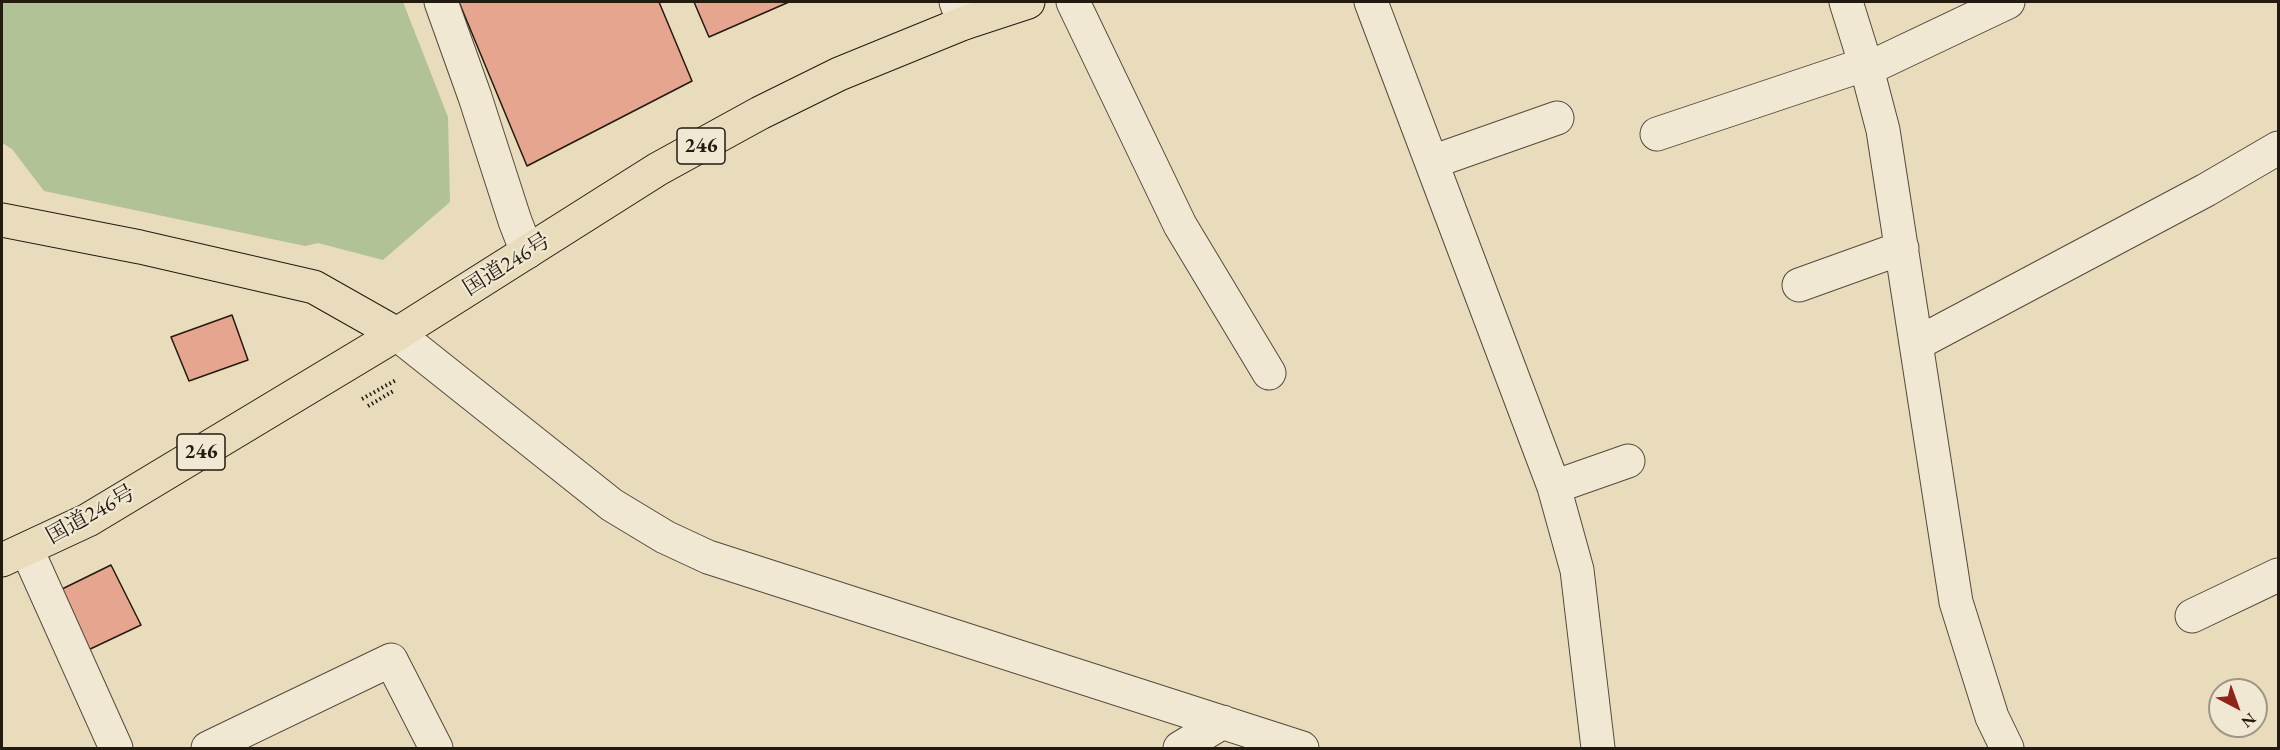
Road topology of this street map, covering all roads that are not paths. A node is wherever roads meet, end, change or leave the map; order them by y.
1 (441, 2) edge
2 (1028, 2) edge
3 (1073, 2) edge
4 (1371, 2) edge
5 (1846, 2) edge
6 (2008, 2) edge
7 (960, 12) edge
8 (1867, 66) junction
9 (1557, 118) dead end
10 (1657, 134) dead end
11 (2278, 148) edge
12 (1432, 162) junction
13 (2, 220) edge
14 (1902, 248) junction
15 (527, 252) junction
16 (1799, 285) dead end
17 (397, 334) junction
18 (1916, 344) junction
19 (1269, 373) dead end
20 (1628, 461) dead end
21 (1554, 488) junction
22 (14, 555) edge
23 (2278, 575) edge
24 (2192, 616) dead end
25 (1223, 722) junction
26 (116, 748) edge
27 (208, 748) edge
28 (436, 748) edge
29 (1180, 748) edge
30 (1302, 748) edge
31 (1598, 748) edge
32 (2007, 748) edge

1 - 15 street
2 - 7 main road, 国道246号 / 246
3 - 19 street
4 - 12 street
5 - 8 street
6 - 8 street
7 - 15 main road, 国道246号 / 246
8 - 10 street
8 - 14 street
9 - 12 street
11 - 18 street
12 - 21 street
13 - 17 main road
14 - 16 street
14 - 18 street
15 - 17 main road, 国道246号 / 246
17 - 22 main road, 国道246号 / 246
17 - 25 street
18 - 32 street
20 - 21 street
21 - 31 street
22 - 26 street
23 - 24 street
25 - 29 street
25 - 30 street
27 - 28 street

